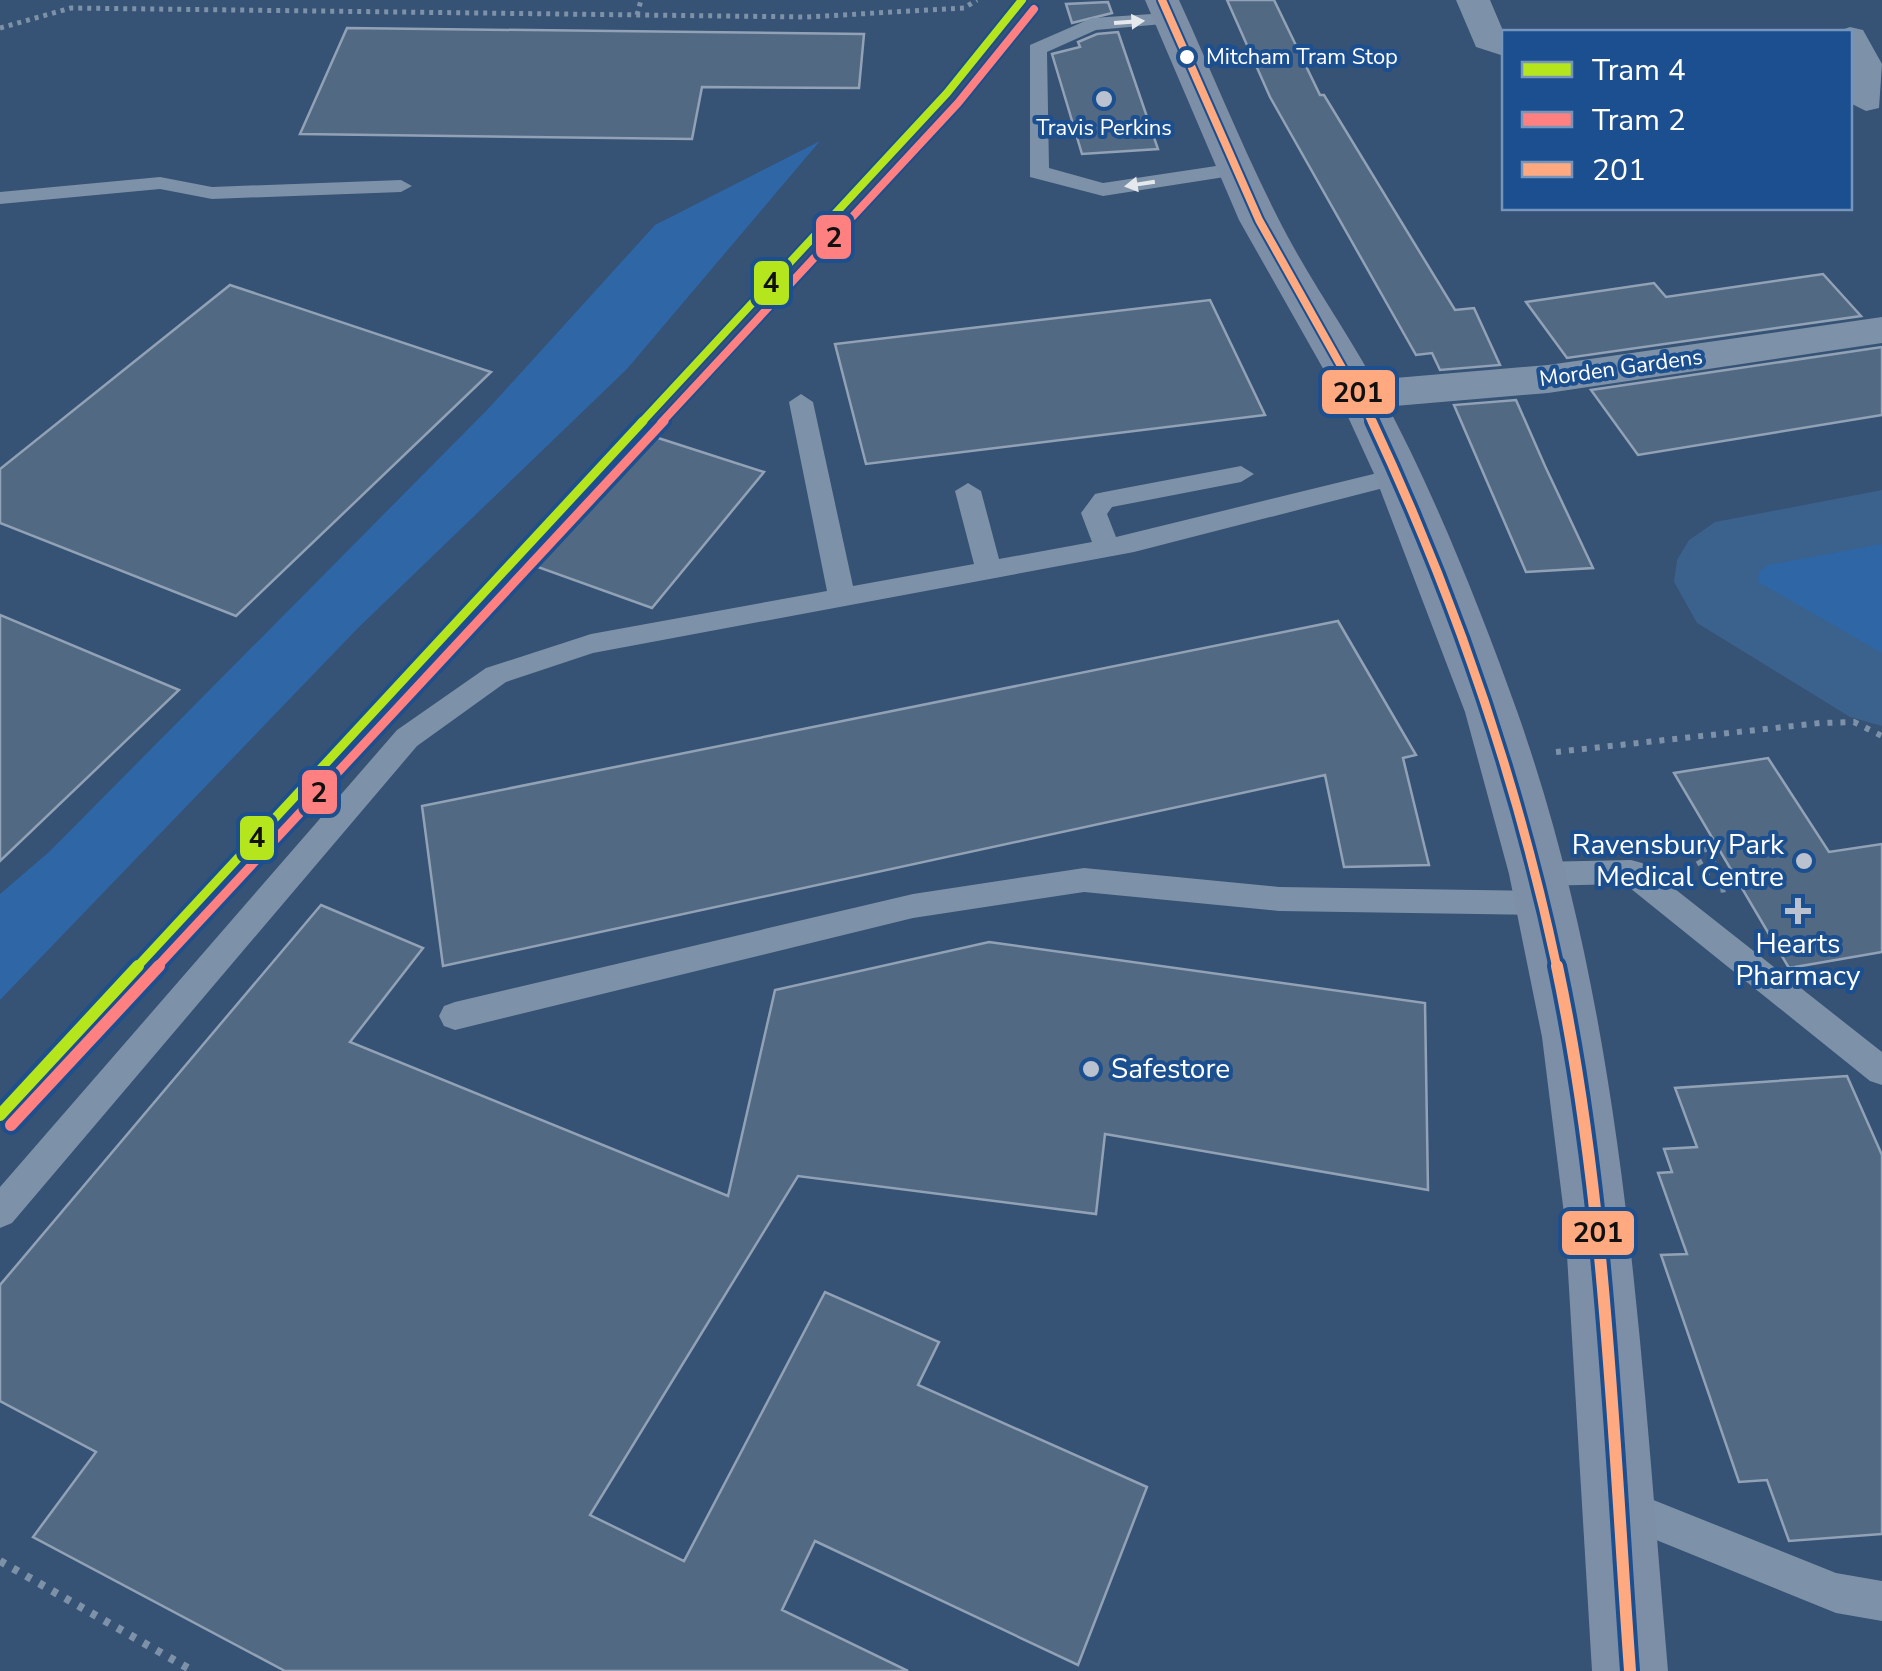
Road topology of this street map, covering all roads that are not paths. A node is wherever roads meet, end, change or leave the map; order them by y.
1 (1473, 0) edge
2 (1165, 10) edge
3 (1852, 43) edge
4 (1502, 44) edge
5 (1874, 103) edge
6 (1236, 169) junction
7 (401, 186) dead end
8 (0, 198) edge
9 (1882, 330) edge
10 (1360, 395) junction
11 (801, 402) dead end
12 (1241, 474) dead end
13 (1398, 476) junction
14 (968, 490) dead end
15 (1107, 548) junction
16 (989, 570) junction
17 (842, 598) junction
18 (1540, 888) junction
19 (455, 1016) dead end
20 (1882, 1070) edge
21 (0, 1212) edge
22 (1621, 1506) junction
23 (1882, 1601) edge
24 (1630, 1671) edge

1 - 4 street
2 - 6 main road
6 -> 2 lane
3 - 5 street
6 - 10 main road
7 - 8 lane
9 - 10 street, Morden Gardens
10 - 13 main road
11 - 17 lane
12 - 15 lane
13 - 15 lane
13 - 18 main road
14 - 16 lane
15 - 16 lane
16 - 17 lane
17 - 21 lane
18 - 19 lane
18 - 20 lane
18 - 22 main road
22 - 23 lane
22 - 24 main road

